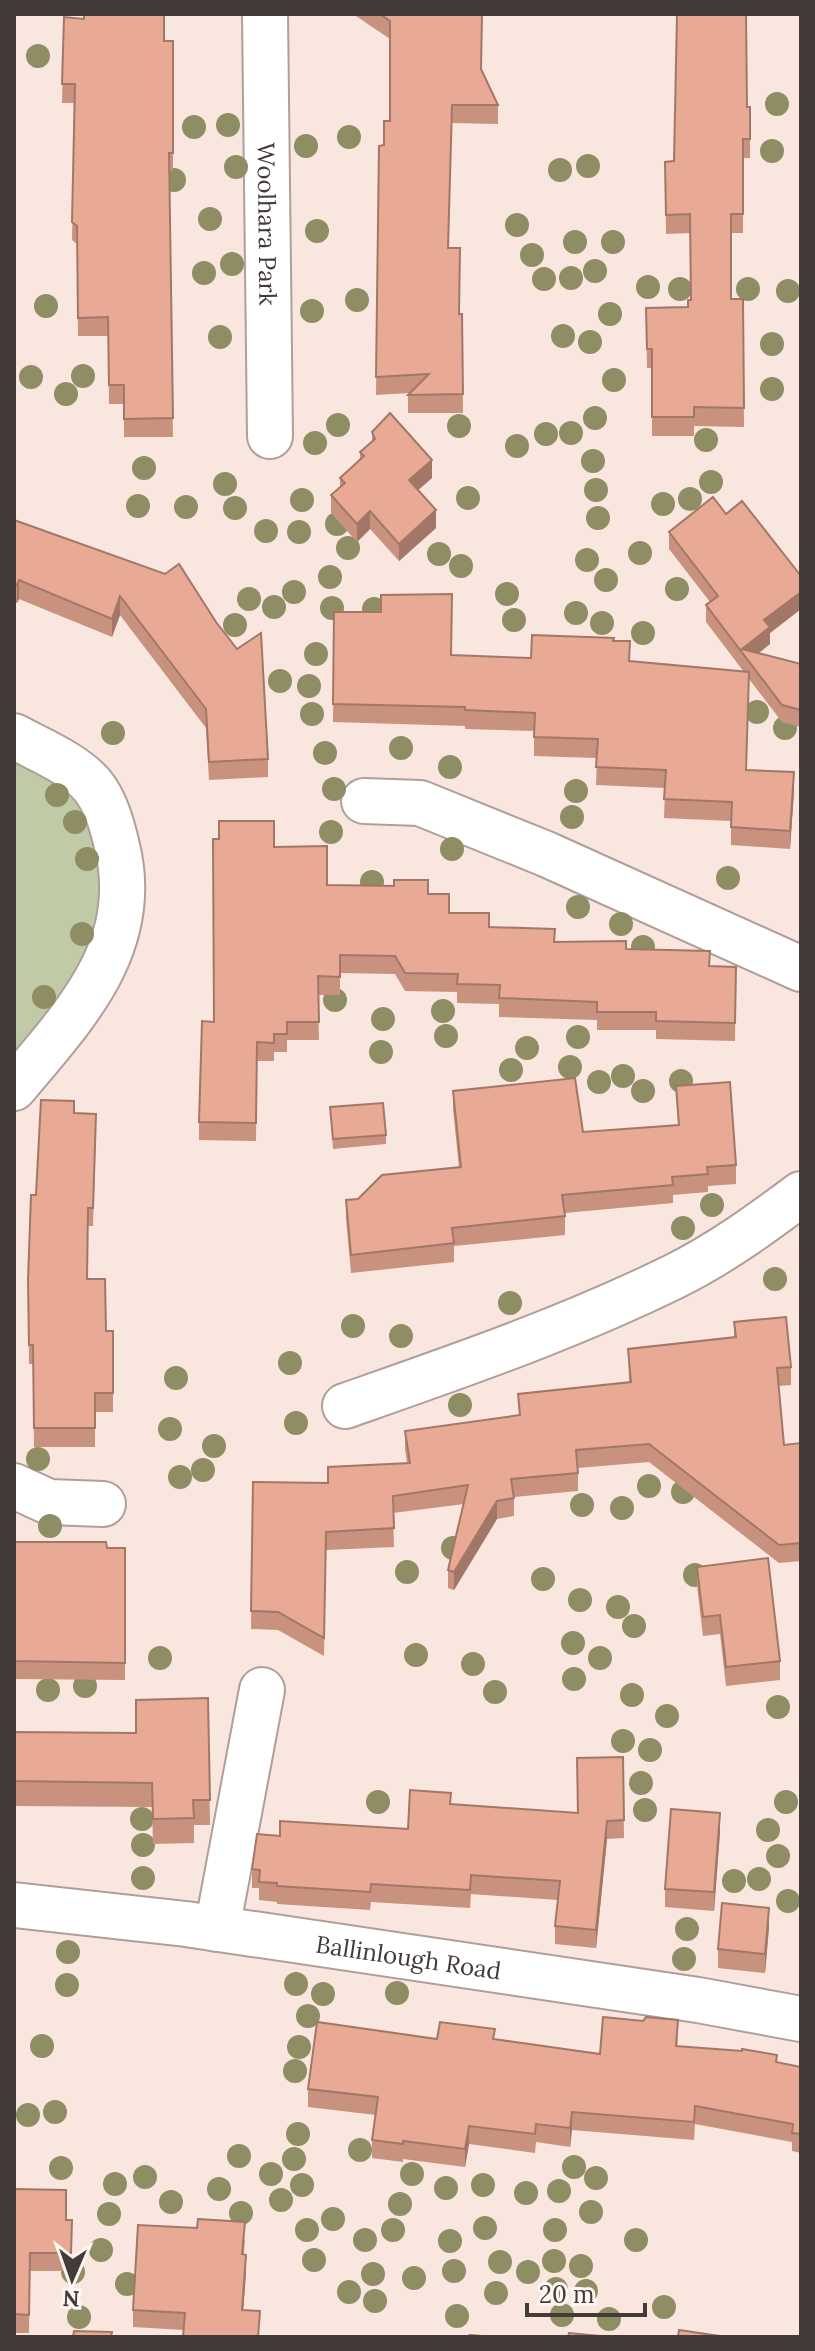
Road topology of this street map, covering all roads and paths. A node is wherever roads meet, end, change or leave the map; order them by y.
1 (265, 14) edge
2 (270, 436) dead end
3 (14, 736) edge
4 (364, 801) dead end
5 (801, 969) edge
6 (14, 1088) edge
7 (794, 1215) edge
8 (345, 1406) dead end
9 (14, 1486) edge
10 (103, 1504) dead end
11 (262, 1690) dead end
12 (14, 1905) edge
13 (217, 1929) junction
14 (801, 2019) edge

1 - 2 street, Woolhara Park
3 - 6 street
4 - 5 street
7 - 8 street
9 - 10 street
11 - 13 street
12 - 13 street, Ballinlough Road
13 - 14 street, Ballinlough Road

